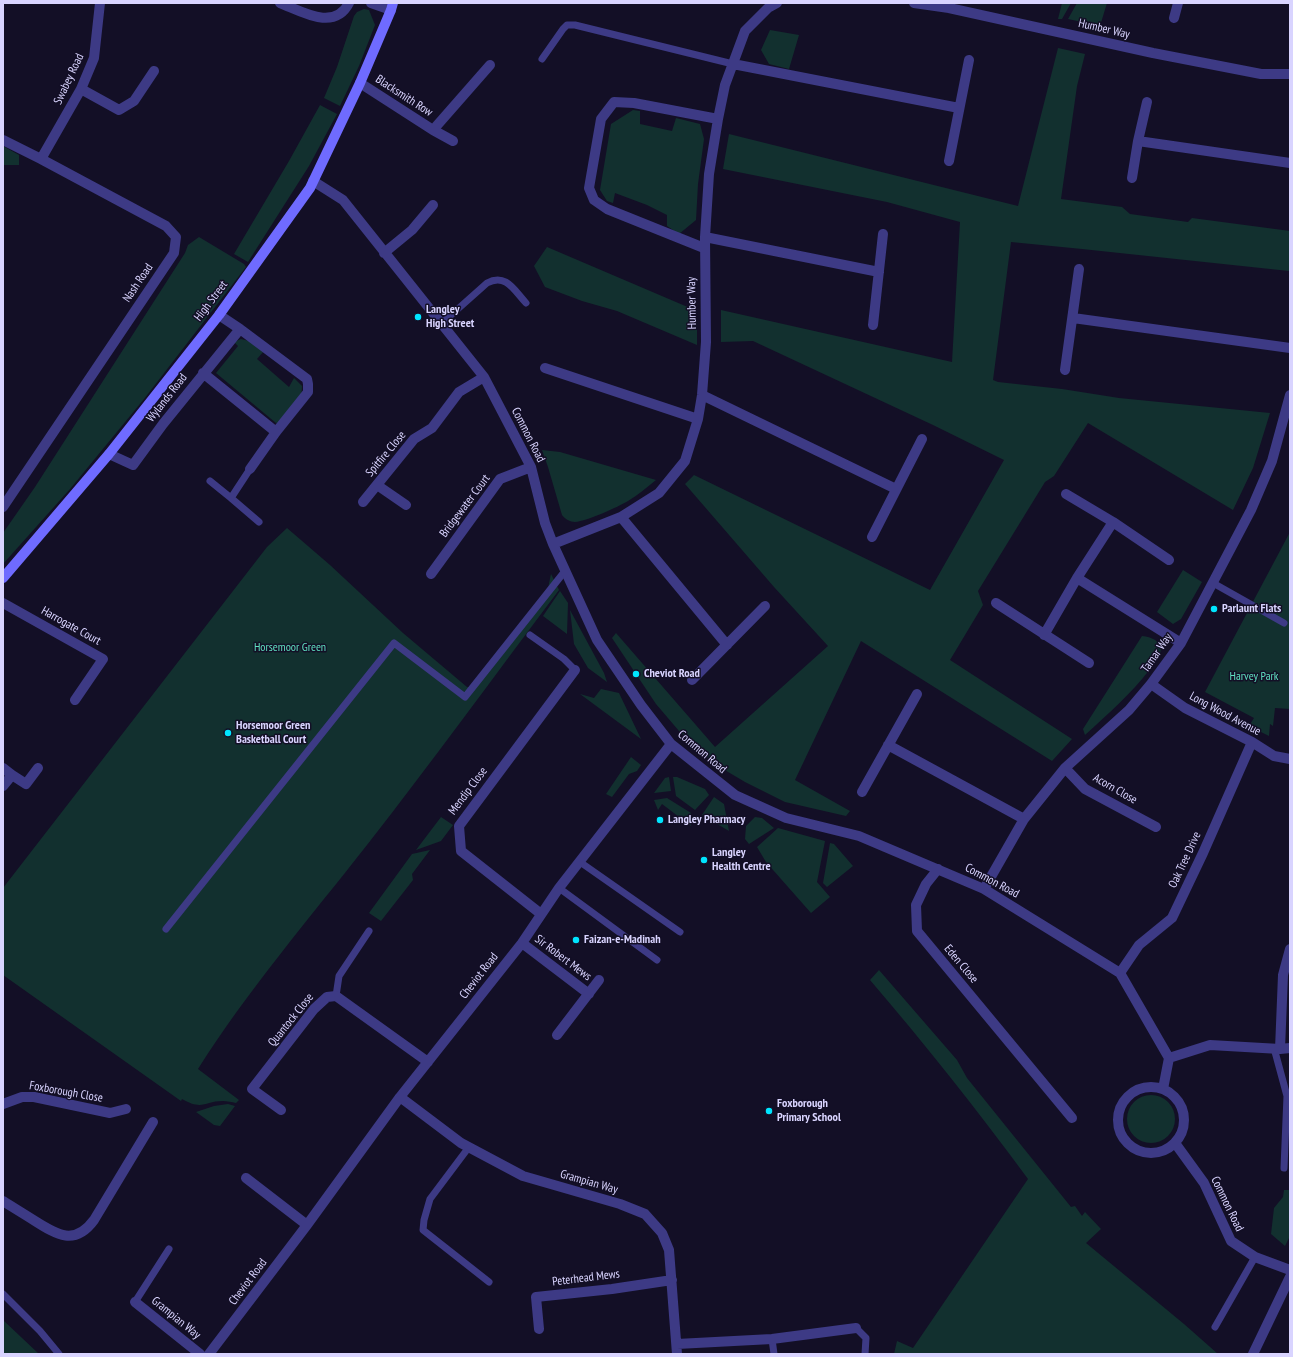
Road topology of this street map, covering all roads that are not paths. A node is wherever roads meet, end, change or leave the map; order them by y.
1 (100, 3) edge
2 (280, 3) edge
3 (349, 3) edge
4 (370, 3) edge
5 (777, 3) edge
6 (914, 3) edge
7 (1178, 3) edge
8 (392, 6) edge
9 (1174, 18) dead end
10 (542, 59) dead end
11 (969, 60) dead end
12 (733, 64) junction
13 (490, 65) dead end
14 (154, 71) dead end
15 (1290, 74) edge
16 (360, 83) junction
17 (81, 89) junction
18 (1147, 102) dead end
19 (959, 108) junction
20 (718, 118) junction
21 (433, 130) junction
22 (3, 140) edge
23 (453, 141) dead end
24 (1138, 141) junction
25 (41, 159) junction
26 (949, 161) dead end
27 (1290, 163) edge
28 (1132, 178) dead end
29 (313, 181) junction
30 (433, 205) dead end
31 (883, 234) dead end
32 (705, 237) junction
33 (704, 248) junction
34 (384, 253) junction
35 (1079, 269) dead end
36 (879, 272) junction
37 (526, 303) dead end
38 (219, 315) junction
39 (1073, 318) junction
40 (441, 324) junction
41 (873, 325) dead end
42 (240, 329) junction
43 (1290, 348) edge
44 (545, 368) dead end
45 (1065, 370) dead end
46 (204, 373) junction
47 (484, 377) junction
48 (702, 395) junction
49 (1290, 395) edge
50 (698, 419) junction
51 (276, 432) junction
52 (922, 439) dead end
53 (109, 454) junction
54 (531, 467) junction
55 (250, 469) joint
56 (210, 481) dead end
57 (377, 485) junction
58 (896, 490) junction
59 (1066, 494) dead end
60 (231, 498) junction
61 (363, 502) dead end
62 (406, 505) dead end
63 (3, 507) edge
64 (621, 517) junction
65 (259, 522) dead end
66 (1114, 522) junction
67 (872, 537) dead end
68 (553, 544) junction
69 (1169, 560) dead end
70 (565, 571) junction
71 (431, 574) dead end
72 (3, 578) edge
73 (1077, 578) junction
74 (1213, 583) junction
75 (3, 603) edge
76 (996, 603) dead end
77 (765, 606) dead end
78 (1284, 623) dead end
79 (530, 635) dead end
80 (1044, 635) junction
81 (1181, 643) junction
82 (727, 645) junction
83 (1089, 663) dead end
84 (576, 670) joint
85 (692, 680) dead end
86 (1151, 684) junction
87 (917, 694) dead end
88 (75, 700) dead end
89 (1252, 742) junction
90 (671, 744) junction
91 (888, 745) junction
92 (1290, 759) edge
93 (3, 768) edge
94 (38, 768) dead end
95 (1065, 768) junction
96 (12, 775) junction
97 (3, 786) edge
98 (862, 792) dead end
99 (1024, 819) junction
100 (1156, 827) dead end
101 (580, 862) junction
102 (938, 869) junction
103 (559, 888) junction
104 (984, 889) junction
105 (541, 914) junction
106 (166, 929) dead end
107 (369, 931) dead end
108 (680, 932) dead end
109 (522, 943) junction
110 (1290, 949) edge
111 (657, 960) dead end
112 (1120, 973) junction
113 (598, 980) dead end
114 (589, 994) junction
115 (336, 996) junction
116 (557, 1035) dead end
117 (1281, 1048) edge
118 (1169, 1058) junction
119 (428, 1062) junction
120 (1163, 1089) junction
121 (400, 1098) junction
122 (3, 1104) edge
123 (126, 1109) dead end
124 (281, 1110) dead end
125 (1072, 1118) dead end
126 (153, 1122) dead end
127 (1288, 1128) edge
128 (1175, 1143) junction
129 (469, 1148) junction
130 (1284, 1168) dead end
131 (246, 1178) dead end
132 (3, 1201) edge
133 (307, 1225) junction
134 (169, 1249) dead end
135 (1255, 1257) junction
136 (1290, 1270) edge
137 (1290, 1277) edge
138 (672, 1280) junction
139 (489, 1282) dead end
140 (3, 1294) edge
141 (136, 1302) joint
142 (1215, 1327) dead end
143 (856, 1328) joint
144 (539, 1329) dead end
145 (772, 1339) junction
146 (677, 1344) junction
147 (59, 1354) edge
148 (200, 1354) edge
149 (209, 1354) edge
150 (677, 1354) edge
151 (774, 1354) edge
152 (866, 1354) edge
153 (1253, 1354) edge

1 - 17 street, Swabey Road
2 - 3 street
4 - 8 street, High Street
5 - 12 street, Humber Way
6 - 15 street, Humber Way
7 - 9 street
8 - 16 main road, High Street
10 - 12 lane
11 - 19 street
12 - 19 street
12 - 20 street, Humber Way
13 - 21 street, Blacksmith Row
14 - 17 street
16 - 21 street, Blacksmith Row
16 - 29 main road, High Street
17 - 25 street, Swabey Road
18 - 24 street
19 - 26 street
20 - 32 street, Humber Way
20 - 33 street
21 - 23 street, Blacksmith Row
22 - 25 street, Nash Road
24 - 27 street
24 - 28 street
25 - 63 street, Nash Road
29 - 34 street, Common Road
29 - 38 main road, High Street
30 - 34 street
31 - 36 street
32 - 33 street, Humber Way
32 - 36 street
33 - 48 street, Humber Way
34 - 40 street, Common Road
35 - 39 street
36 - 41 street
37 - 40 lane
38 - 42 street
38 - 53 main road, High Street
39 - 43 street
39 - 45 street
40 - 47 street, Common Road
42 - 46 street, Wylands Road
42 - 51 street
44 - 50 street
46 - 51 street
46 - 53 street, Wylands Road
47 - 54 street, Common Road
47 - 57 street, Spitfire Close
48 - 50 street, Humber Way
48 - 58 street
49 - 74 street, Tamar Way
50 - 64 street, Humber Way
51 - 55 street
52 - 58 street
53 - 72 main road, High Street
54 - 68 street, Common Road
54 - 71 street, Bridgewater Court
55 - 60 lane
56 - 60 lane
57 - 61 street, Spitfire Close
57 - 62 street
58 - 67 street
59 - 66 street
60 - 65 lane
64 - 68 street, Humber Way
64 - 82 street
66 - 69 street
66 - 73 street
68 - 70 street, Common Road
70 - 90 street, Common Road
70 - 106 lane
73 - 80 street
73 - 81 street
74 - 78 lane
74 - 81 street, Tamar Way
75 - 88 street, Harrogate Court
76 - 80 street
77 - 82 street
79 - 84 lane
80 - 83 street
81 - 86 street, Tamar Way
82 - 85 street
84 - 105 street, Mendip Close
86 - 89 street, Long Wood Avenue
86 - 95 street, Tamar Way
87 - 91 street
89 - 92 street, Long Wood Avenue
89 - 112 street, Oak Tree Drive
90 - 101 street, Cheviot Road
90 - 102 street, Common Road
91 - 98 street
91 - 99 street
93 - 96 street
94 - 96 street
95 - 99 street, Tamar Way
95 - 100 street, Acorn Close
96 - 97 street
99 - 104 street, Tamar Way
101 - 103 street, Cheviot Road
101 - 108 lane
102 - 104 street, Common Road
102 - 125 street, Eden Close
103 - 105 street, Cheviot Road
103 - 111 lane
104 - 112 street, Common Road
105 - 109 street, Cheviot Road
107 - 115 lane
109 - 114 street, Sir Robert Mews
109 - 119 street, Cheviot Road
110 - 117 street
112 - 118 street, Common Road
113 - 114 street, Sir Robert Mews
114 - 116 street, Sir Robert Mews
115 - 119 street
115 - 124 street, Quantock Close
117 - 118 street
117 - 127 lane
118 - 120 street
119 - 121 street, Cheviot Road
120 - 128 street
120 - 128 street
121 - 129 street, Grampian Way
121 - 133 street, Cheviot Road
122 - 123 street, Foxborough Close
126 - 132 street
127 - 130 lane
128 - 135 street, Common Road
129 - 138 street, Grampian Way
129 - 139 lane
131 - 133 street
133 - 149 street, Cheviot Road
134 - 141 lane
135 - 136 street, Common Road
135 - 142 lane
137 - 153 street
138 - 144 street, Peterhead Mews
138 - 146 street, Grampian Way
140 - 147 lane
141 - 148 street, Grampian Way
143 - 145 street
143 - 152 lane
145 - 146 street
145 - 151 lane
146 - 150 street, Grampian Way

